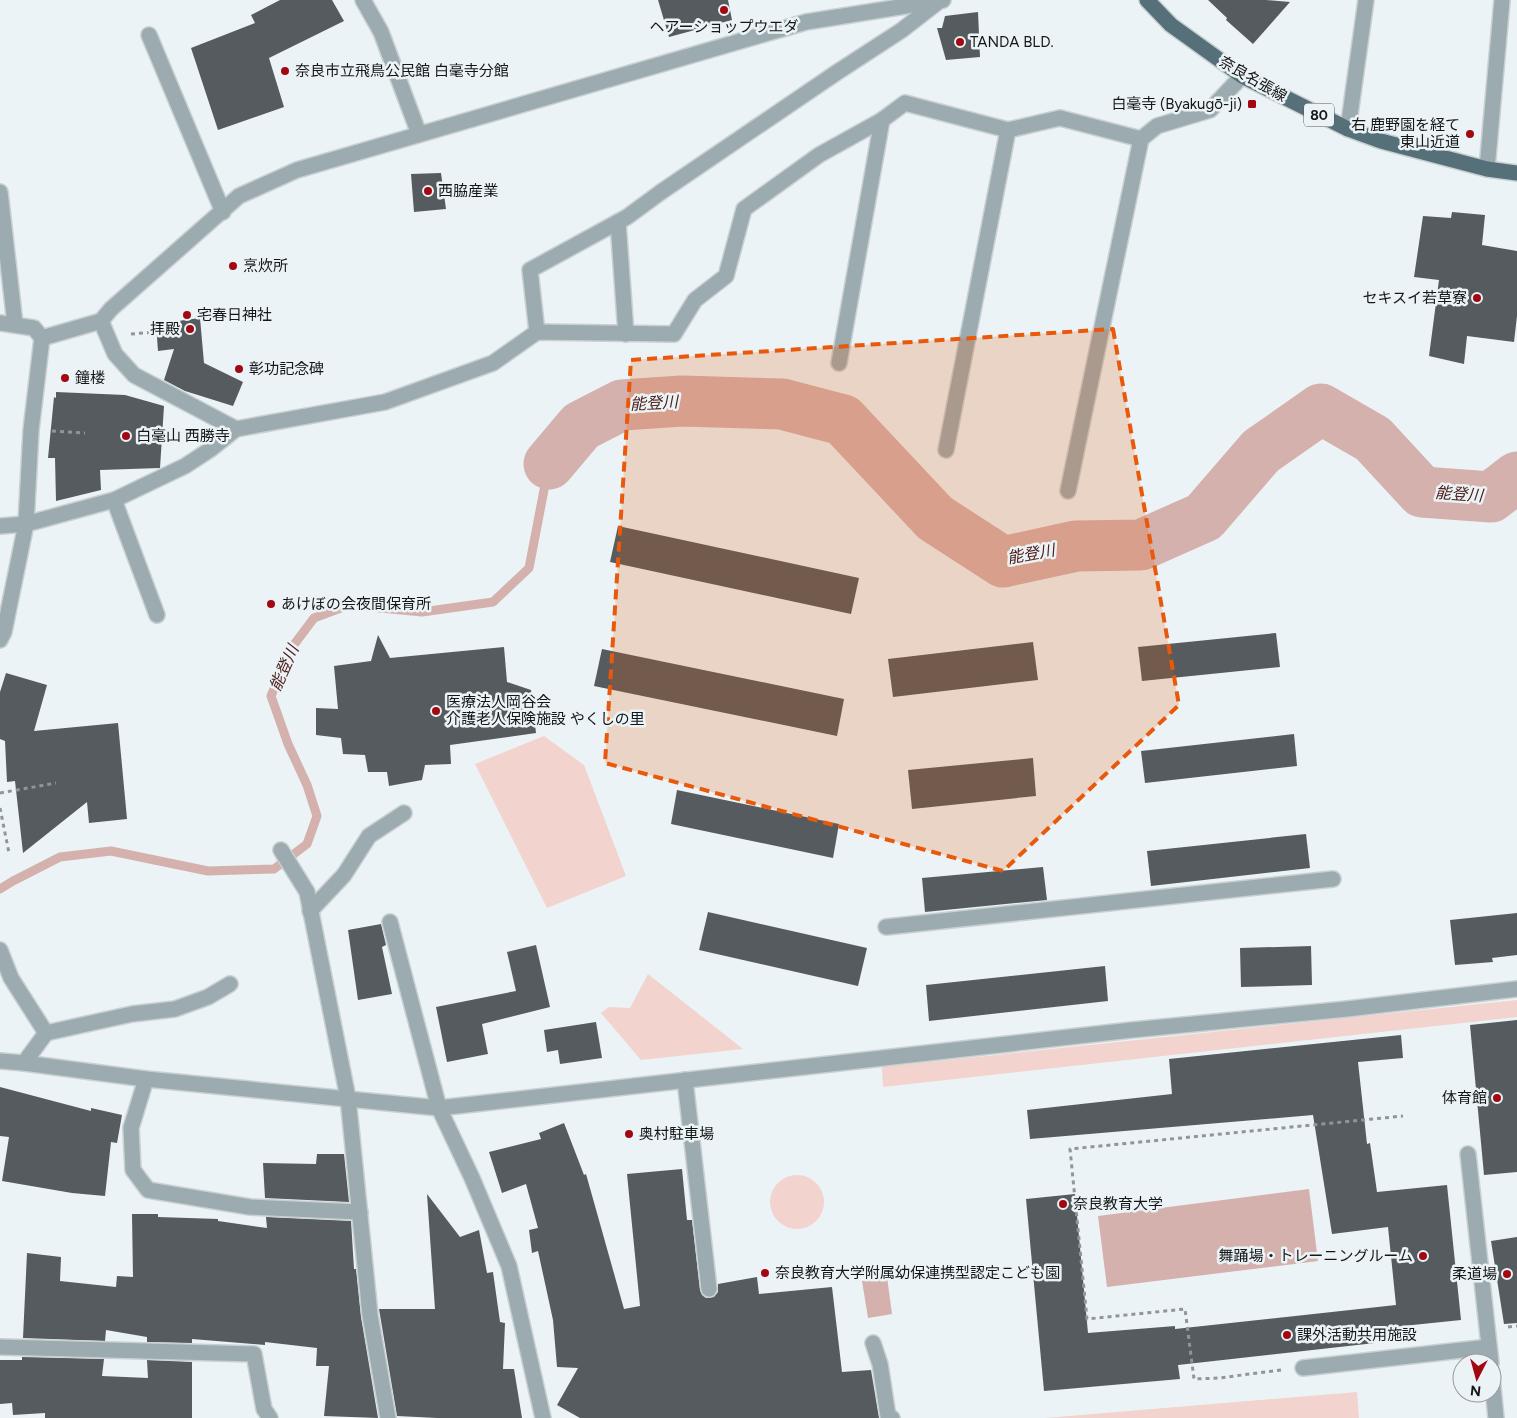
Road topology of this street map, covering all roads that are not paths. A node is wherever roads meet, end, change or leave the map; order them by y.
1 (362, 0) edge
2 (942, 0) edge
3 (1148, 0) edge
4 (1366, 0) edge
5 (1502, 0) edge
6 (149, 35) dead end
7 (1242, 76) junction
8 (882, 120) junction
9 (1348, 129) junction
10 (1008, 130) junction
11 (419, 134) junction
12 (1141, 139) junction
13 (1487, 169) junction
14 (1517, 173) edge
15 (0, 192) edge
16 (223, 212) junction
17 (618, 222) junction
18 (101, 321) junction
19 (8, 324) edge
20 (537, 332) junction
21 (626, 334) junction
22 (42, 338) junction
23 (838, 363) dead end
24 (236, 429) junction
25 (946, 450) dead end
26 (1068, 491) dead end
27 (114, 500) junction
28 (26, 524) junction
29 (0, 526) edge
30 (158, 615) dead end
31 (1, 635) edge
32 (404, 813) dead end
33 (281, 850) dead end
34 (1333, 879) dead end
35 (310, 911) junction
36 (390, 922) dead end
37 (886, 927) dead end
38 (0, 950) edge
39 (230, 984) dead end
40 (1517, 988) edge
41 (46, 1034) junction
42 (0, 1061) edge
43 (24, 1063) junction
44 (146, 1079) junction
45 (685, 1080) junction
46 (348, 1098) junction
47 (439, 1108) junction
48 (1468, 1154) dead end
49 (360, 1212) junction
50 (709, 1289) dead end
51 (873, 1343) dead end
52 (0, 1347) edge
53 (1489, 1347) junction
54 (1490, 1353) edge
55 (1303, 1368) road end
56 (1495, 1403) edge
57 (270, 1418) edge
58 (388, 1418) edge
59 (543, 1418) edge
60 (892, 1418) edge
61 (1496, 1418) edge

1 - 11 street
2 - 11 street
2 - 17 street
3 - 7 main road, 奈良名張線 / 80
4 - 9 street
5 - 13 street
6 - 16 street
7 - 9 main road, 奈良名張線 / 80
7 - 12 street
8 - 10 street
8 - 21 street
8 - 23 street
9 - 13 main road, 奈良名張線 / 80
10 - 12 street
10 - 25 street
11 - 16 street
12 - 26 street
13 - 14 main road, 奈良名張線 / 80
15 - 19 street
16 - 18 street
17 - 20 street
17 - 21 street
18 - 22 street
18 - 24 street
19 - 22 street
20 - 21 street
20 - 24 street
22 - 28 street
24 - 27 street
27 - 28 street
27 - 30 street
28 - 29 street
28 - 31 street
32 - 35 street
33 - 35 street
34 - 37 street
35 - 46 street
36 - 47 street
38 - 41 street
39 - 41 street
40 - 45 street
41 - 43 street
42 - 43 street
43 - 44 street
44 - 46 street
44 - 49 street
45 - 47 street
45 - 50 street
46 - 47 street
46 - 49 street
47 - 59 street
48 - 53 street
49 - 58 street
51 - 60 street
52 - 57 street
53 - 54 street
53 - 55 street
56 - 61 street

